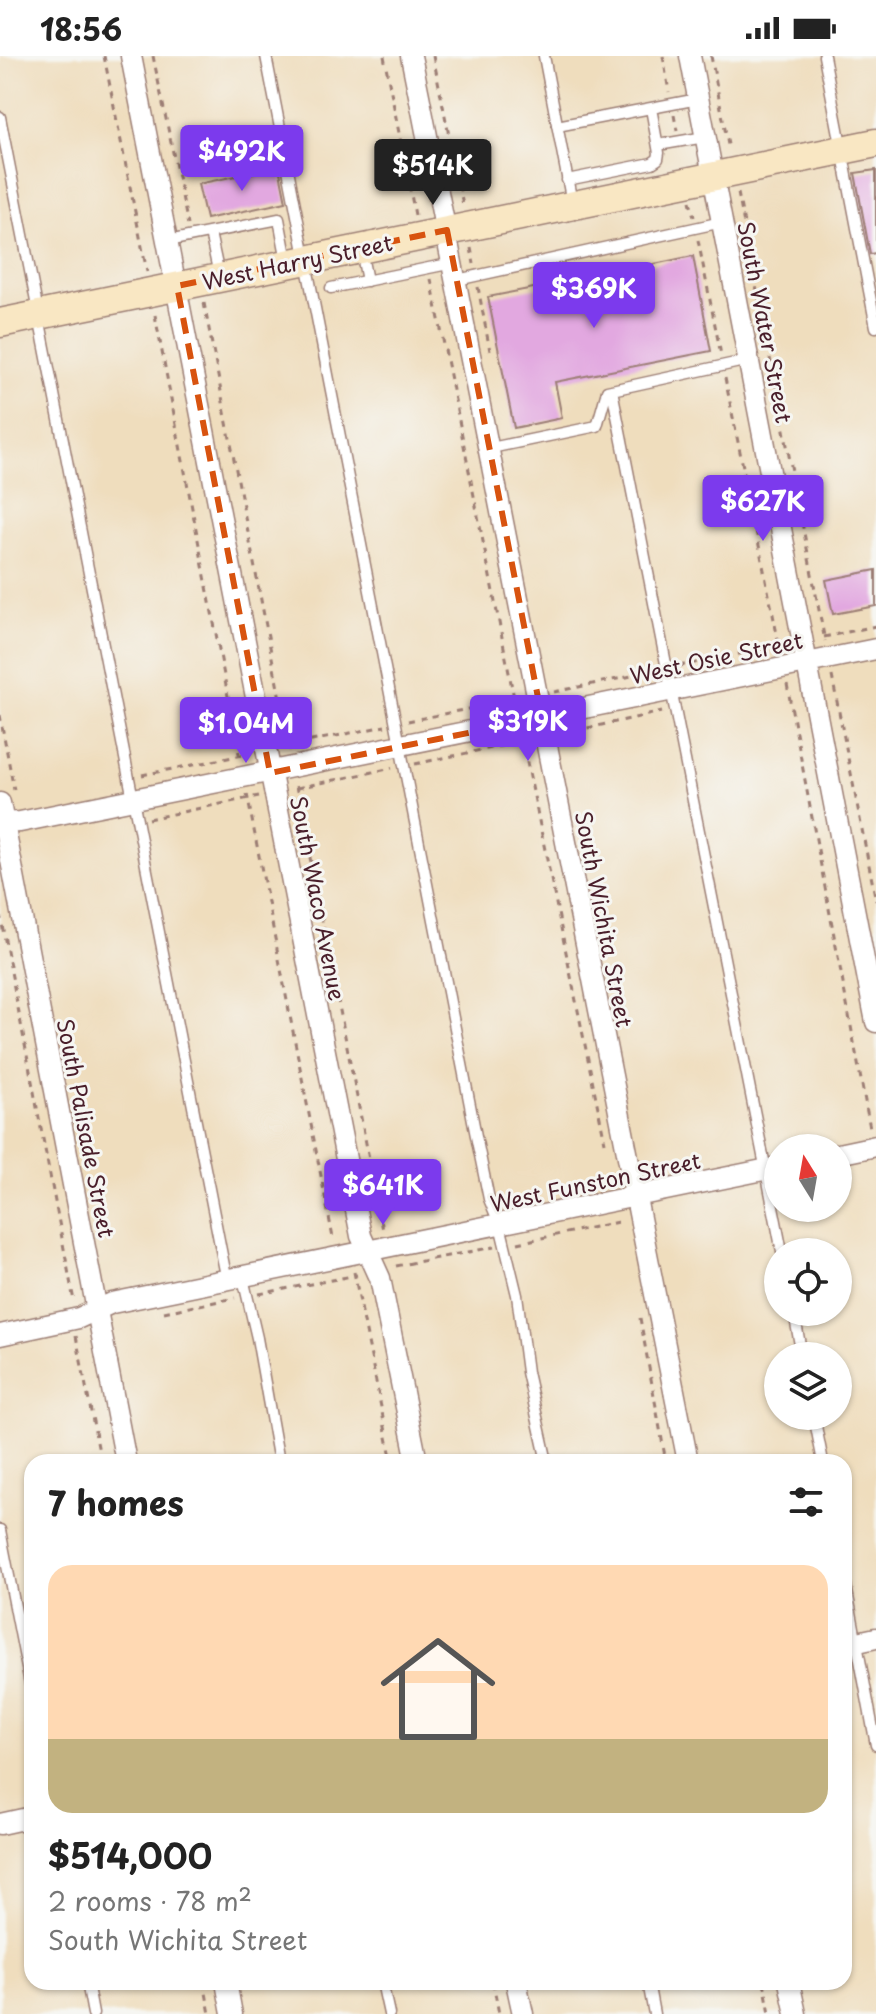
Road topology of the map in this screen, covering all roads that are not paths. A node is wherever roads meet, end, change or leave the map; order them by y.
1 (131, 56) edge
2 (266, 56) edge
3 (411, 56) edge
4 (544, 56) edge
5 (690, 56) edge
6 (824, 56) edge
7 (698, 99) junction
8 (651, 108) junction
9 (0, 117) edge
10 (557, 126) junction
11 (705, 137) junction
12 (876, 143) edge
13 (658, 145) junction
14 (842, 150) junction
15 (711, 177) junction
16 (569, 192) junction
17 (722, 222) junction
18 (457, 228) junction
19 (210, 233) junction
20 (168, 241) junction
21 (361, 248) junction
22 (296, 261) junction
23 (461, 268) junction
24 (367, 281) junction
25 (187, 284) junction
26 (331, 288) dead end
27 (874, 307) edge
28 (39, 315) junction
29 (0, 323) edge
30 (876, 327) edge
31 (749, 360) junction
32 (612, 390) junction
33 (491, 448) junction
34 (876, 649) edge
35 (808, 663) junction
36 (671, 691) junction
37 (542, 718) junction
38 (400, 747) junction
39 (270, 773) junction
40 (134, 800) junction
41 (1, 816) edge
42 (876, 1022) edge
43 (765, 1134) edge
44 (875, 1147) edge
45 (852, 1151) edge
46 (764, 1170) edge
47 (629, 1208) junction
48 (502, 1235) junction
49 (372, 1261) junction
50 (239, 1285) junction
51 (97, 1310) junction
52 (0, 1335) edge
53 (817, 1430) edge
54 (124, 1454) edge
55 (277, 1454) edge
56 (415, 1454) edge
57 (545, 1454) edge
58 (686, 1454) edge
59 (821, 1454) edge
60 (0, 1530) edge
61 (852, 1611) edge
62 (859, 1642) edge
63 (24, 1653) edge
64 (876, 1745) edge
65 (24, 1819) edge
66 (0, 1824) edge
67 (88, 1990) edge
68 (228, 1990) edge
69 (384, 1990) edge
70 (518, 1990) edge
71 (650, 1990) edge
72 (791, 1990) edge
73 (93, 2014) edge
74 (232, 2014) edge
75 (389, 2014) edge
76 (523, 2014) edge
77 (654, 2014) edge
78 (796, 2014) edge

1 - 20 street, South Waco Avenue
2 - 22 lane
3 - 18 street, South Wichita Street
4 - 10 lane
5 - 7 street, South Water Street
6 - 14 lane
7 - 8 lane
7 - 11 street, South Water Street
8 - 10 lane
8 - 13 lane
9 - 28 lane
10 - 16 lane
11 - 13 lane
11 - 15 street, South Water Street
12 - 14 street, West Harry Street
13 - 16 lane
14 - 15 street, West Harry Street
14 - 27 lane
15 - 16 street, West Harry Street
15 - 17 street, South Water Street
16 - 18 street, West Harry Street
17 - 23 lane
17 - 31 street, South Water Street
18 - 21 street, West Harry Street
18 - 23 street, South Wichita Street
19 - 20 lane
19 - 22 lane
19 - 25 lane
20 - 25 street, South Waco Avenue
21 - 22 street, West Harry Street
21 - 24 lane
22 - 25 street, West Harry Street
22 - 38 lane
23 - 24 lane
23 - 33 street, South Wichita Street
24 - 26 lane
25 - 28 street, West Harry Street
25 - 39 street, South Waco Avenue
27 - 30 lane
28 - 29 street, West Harry Street
28 - 40 lane
31 - 32 lane
31 - 35 street, South Water Street
32 - 33 lane
32 - 36 lane
33 - 37 street, South Wichita Street
34 - 35 street, West Osie Street
35 - 36 street, West Osie Street
35 - 42 street, South Water Street
36 - 37 street, West Osie Street
36 - 43 lane
37 - 38 street, West Osie Street
37 - 47 street, South Wichita Street
38 - 39 street, West Osie Street
38 - 48 lane
39 - 40 street, West Osie Street
39 - 49 street, South Waco Avenue
40 - 41 street, West Osie Street
40 - 50 lane
41 - 51 street, South Palisade Street
44 - 45 street
46 - 47 street, West Funston Street
47 - 48 street, West Funston Street
47 - 58 street, South Wichita Street
48 - 49 street, West Funston Street
48 - 57 lane
49 - 50 street, West Funston Street
49 - 56 street, South Waco Avenue
50 - 51 street, West Funston Street
50 - 55 lane
51 - 52 street, West Funston Street
51 - 54 street, South Palisade Street
53 - 59 lane
60 - 63 lane
61 - 62 lane
62 - 64 lane
65 - 66 street
67 - 73 lane
68 - 74 street
69 - 75 lane
70 - 76 street
71 - 77 lane
72 - 78 street

